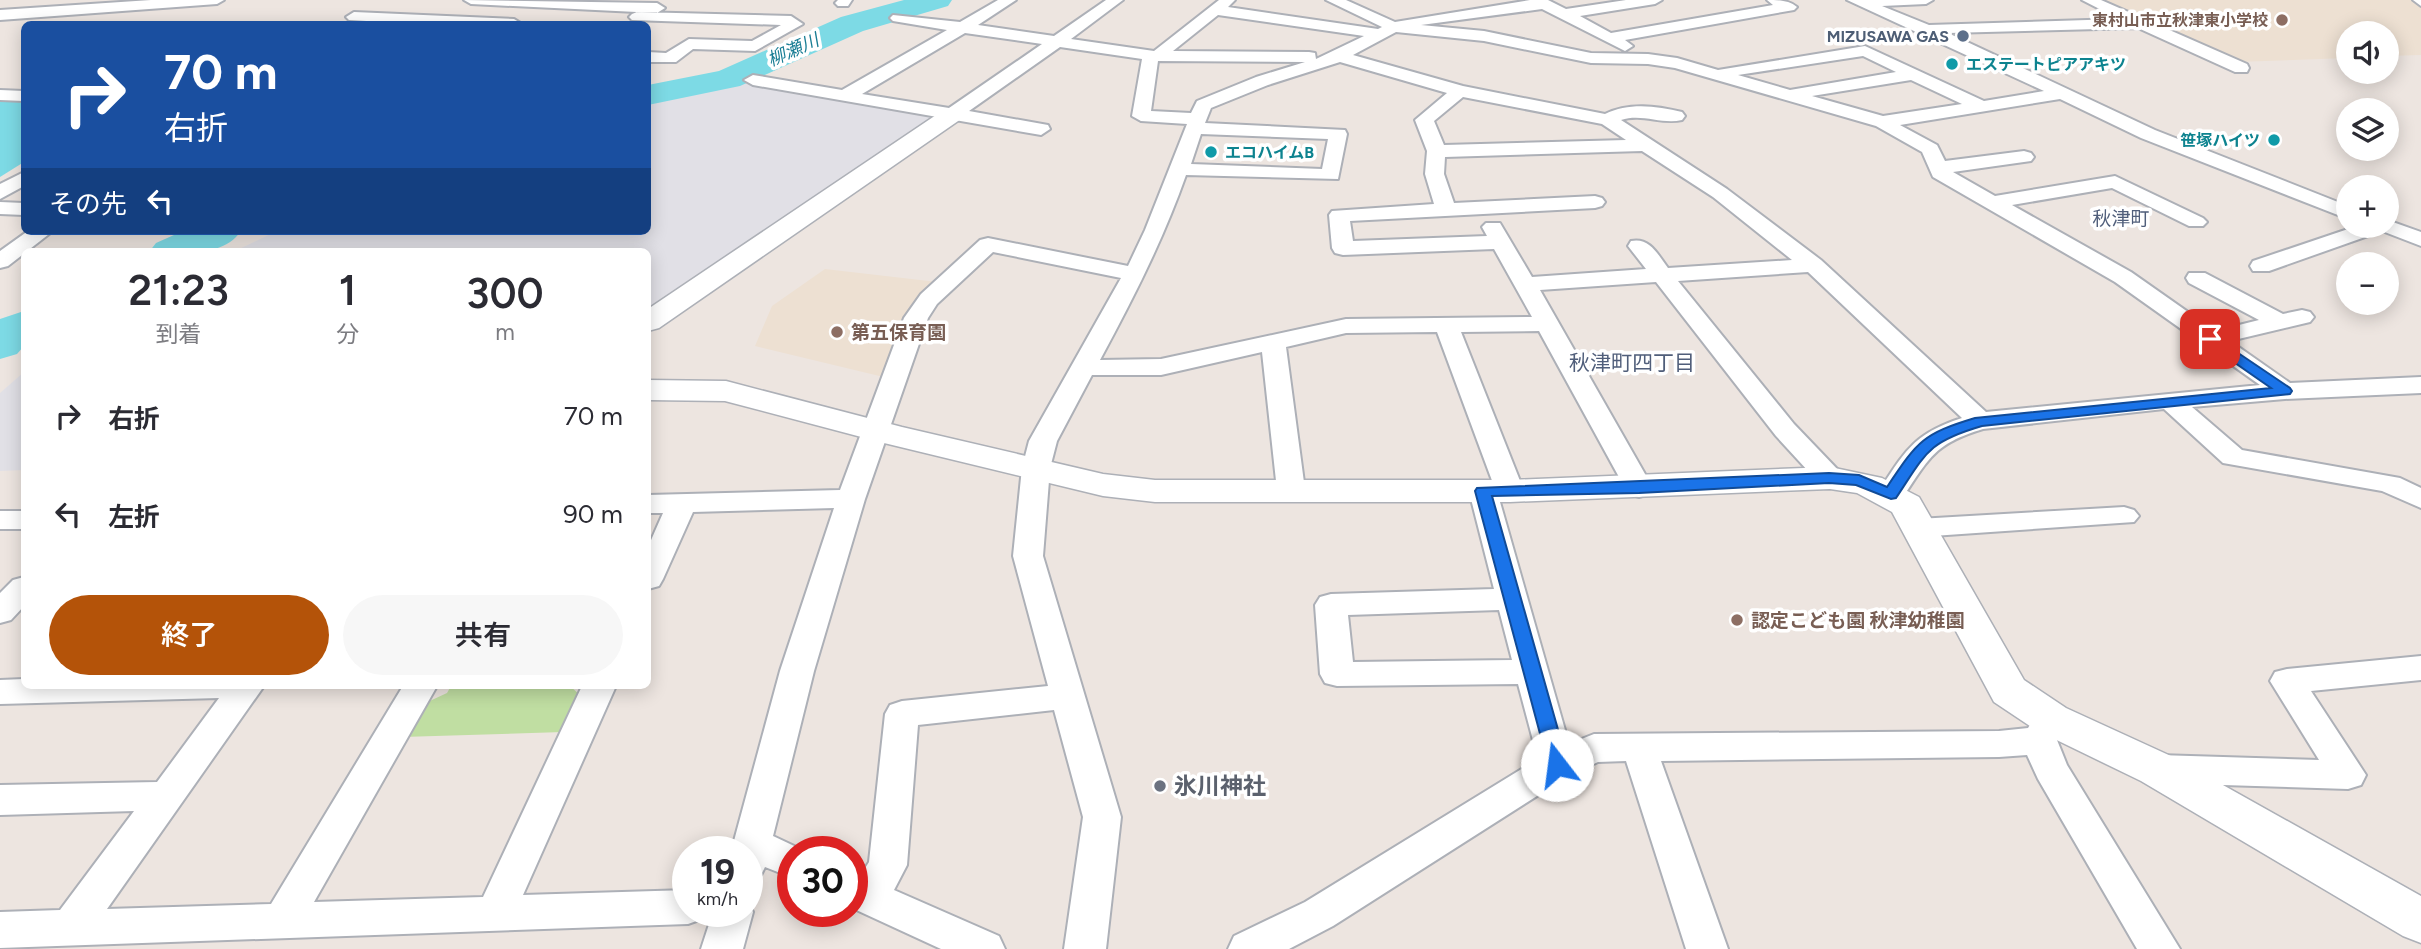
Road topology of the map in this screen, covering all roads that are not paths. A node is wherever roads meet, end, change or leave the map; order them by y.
1 (216, 0) edge
2 (374, 0) edge
3 (471, 0) edge
4 (685, 0) edge
5 (1009, 0) edge
6 (1116, 0) edge
7 (1333, 0) edge
8 (1655, 0) edge
9 (1774, 0) edge
10 (1926, 0) edge
11 (2089, 0) edge
12 (1856, 1) edge
13 (556, 2) edge
14 (1541, 2) edge
15 (173, 3) edge
16 (1221, 5) edge
17 (660, 8) junction
18 (1564, 14) junction
19 (0, 15) edge
20 (637, 17) junction
21 (898, 18) dead end
22 (69, 21) edge
23 (348, 21) edge
24 (521, 21) edge
25 (627, 21) edge
26 (2143, 23) junction
27 (21, 26) edge
28 (962, 27) junction
29 (0, 28) edge
30 (1926, 29) junction
31 (1387, 30) junction
32 (1608, 37) junction
33 (1058, 41) junction
34 (1154, 55) junction
35 (651, 57) edge
36 (1337, 57) junction
37 (1647, 59) junction
38 (2241, 68) dead end
39 (1714, 74) junction
40 (1914, 74) junction
41 (753, 80) dead end
42 (1460, 91) junction
43 (2060, 94) junction
44 (1789, 95) junction
45 (0, 96) edge
46 (21, 96) edge
47 (845, 96) junction
48 (1981, 106) junction
49 (953, 114) junction
50 (1676, 116) dead end
51 (1608, 120) junction
52 (1882, 122) junction
53 (1196, 124) junction
54 (1041, 129) dead end
55 (1647, 145) junction
56 (1437, 151) junction
57 (2024, 157) dead end
58 (1937, 167) junction
59 (1177, 169) junction
60 (21, 180) edge
61 (0, 193) edge
62 (1595, 202) dead end
63 (1990, 203) junction
64 (0, 208) edge
65 (2336, 208) edge
66 (21, 209) edge
67 (1483, 209) junction
68 (1447, 211) junction
69 (2190, 216) dead end
70 (2399, 231) edge
71 (36, 235) edge
72 (2342, 238) edge
73 (2421, 240) edge
74 (1501, 242) junction
75 (1639, 246) dead end
76 (0, 261) edge
77 (1813, 265) junction
78 (2261, 266) dead end
79 (1135, 274) junction
80 (1662, 275) junction
81 (2197, 278) dead end
82 (1525, 284) junction
83 (651, 320) edge
84 (1547, 324) junction
85 (1446, 326) junction
86 (2210, 339) junction
87 (1273, 342) junction
88 (1082, 368) junction
89 (2421, 385) edge
90 (651, 390) edge
91 (2285, 391) junction
92 (2169, 401) junction
93 (1980, 421) junction
94 (875, 431) junction
95 (1036, 468) junction
96 (1829, 478) junction
97 (1639, 488) junction
98 (1291, 490) junction
99 (1497, 491) junction
100 (1891, 494) junction
101 (851, 499) junction
102 (2421, 499) edge
103 (682, 503) junction
104 (651, 504) edge
105 (2124, 516) dead end
106 (0, 520) edge
107 (21, 520) edge
108 (1918, 528) junction
109 (651, 572) edge
110 (1513, 599) junction
111 (2421, 668) edge
112 (1532, 672) junction
113 (110, 689) edge
114 (245, 689) edge
115 (418, 689) edge
116 (598, 689) edge
117 (0, 692) edge
118 (1067, 695) junction
119 (2045, 730) junction
120 (1639, 748) junction
121 (1557, 765) junction
122 (2157, 769) junction
123 (166, 796) junction
124 (0, 800) edge
125 (755, 836) edge
126 (868, 886) edge
127 (868, 897) edge
128 (672, 908) edge
129 (495, 914) junction
130 (282, 921) junction
131 (2421, 921) edge
132 (729, 927) edge
133 (70, 928) junction
134 (0, 930) edge
135 (722, 949) edge
136 (984, 949) edge
137 (1086, 949) edge
138 (1249, 949) edge
139 (1707, 949) edge
140 (2159, 949) edge

1 - 15 street
2 - 23 street
3 - 13 street
4 - 17 street
5 - 28 street
6 - 33 street
7 - 31 street
8 - 18 street
9 - 32 street
10 - 12 street
11 - 26 street
12 - 30 street
13 - 17 street
13 - 24 street
14 - 18 street
14 - 31 street
15 - 19 street
15 - 22 street
16 - 31 street
16 - 34 street
17 - 20 street
18 - 32 street
20 - 25 street
20 - 35 street
21 - 28 street
26 - 30 street
26 - 38 street
27 - 29 street
28 - 33 street
28 - 47 street
30 - 43 street
31 - 36 street
31 - 37 street
32 - 37 street
33 - 34 street
33 - 49 street
34 - 36 street
34 - 53 street
36 - 42 street
36 - 53 street
37 - 39 street
39 - 40 street
39 - 44 street
40 - 44 street
40 - 48 street
41 - 47 street
42 - 51 street
42 - 56 street
43 - 48 street
43 - 65 street
44 - 52 street
45 - 46 street
47 - 49 street
48 - 52 street
49 - 54 street
49 - 83 street
50 - 51 street
51 - 55 street
52 - 58 street
53 - 59 street
53 - 59 street
55 - 56 street
55 - 77 street
56 - 68 street
57 - 58 street
58 - 63 street
59 - 79 street
60 - 61 street
62 - 67 street
63 - 69 street
63 - 86 street
64 - 66 street
67 - 68 street
67 - 74 street
68 - 74 street
70 - 73 street
71 - 76 street
72 - 78 street
74 - 82 street
75 - 80 street
77 - 80 street
77 - 93 street
79 - 88 street
79 - 94 street
80 - 82 street
80 - 96 street
81 - 86 street
82 - 84 street
84 - 85 street
84 - 97 street
85 - 87 street
85 - 99 street
86 - 91 street
87 - 88 street
87 - 98 street
88 - 95 street
89 - 91 street
90 - 94 street
91 - 92 street
92 - 93 street
92 - 102 street
93 - 100 street
94 - 95 street
94 - 101 street
95 - 98 street
95 - 118 street
96 - 97 street
96 - 100 street
97 - 99 street
98 - 99 street
99 - 110 street
100 - 108 street
101 - 103 street
101 - 125 street
103 - 104 street
103 - 109 street
105 - 108 street
106 - 107 street
108 - 119 street
110 - 112 street
110 - 112 street
111 - 122 street
112 - 121 street
113 - 117 street
114 - 123 street
115 - 130 street
116 - 129 street
118 - 126 street
118 - 137 street
119 - 120 street
119 - 122 street
119 - 140 street
120 - 121 street
120 - 139 street
121 - 138 street
122 - 131 street
123 - 124 street
123 - 133 street
127 - 136 street
128 - 129 street
129 - 130 street
130 - 133 street
132 - 135 street
133 - 134 street

